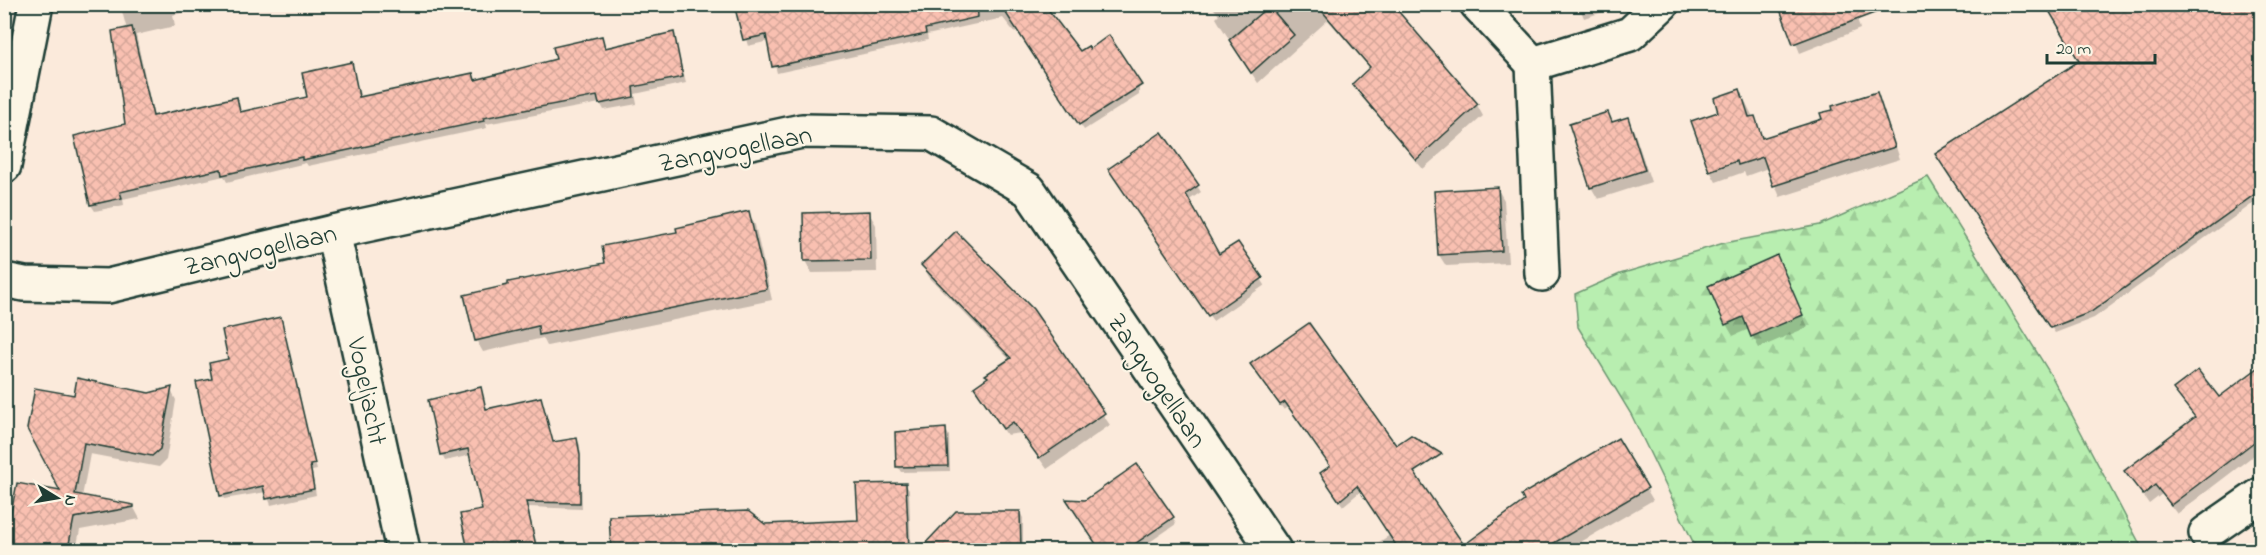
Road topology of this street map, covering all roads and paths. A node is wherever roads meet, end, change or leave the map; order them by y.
1 (36, 4) edge
2 (1477, 4) edge
3 (1662, 4) edge
4 (1533, 64) junction
5 (4, 166) edge
6 (333, 232) junction
7 (1542, 274) dead end
8 (4, 280) edge
9 (2262, 494) edge
10 (2206, 533) dead end
11 (404, 550) edge
12 (1274, 550) edge

1 - 5 street
2 - 4 street
3 - 4 street
4 - 7 street
6 - 8 street, Zangvogellaan
6 - 11 street, Vogeljacht
6 - 12 street, Zangvogellaan
9 - 10 street

